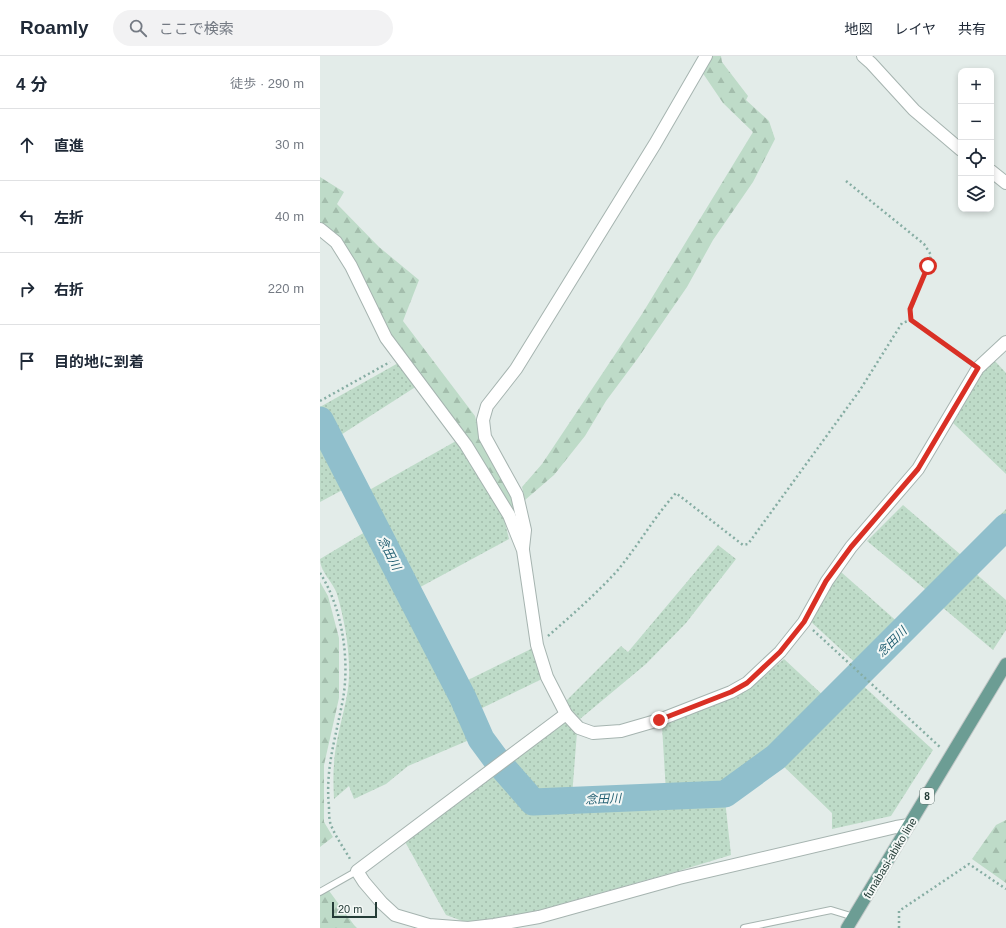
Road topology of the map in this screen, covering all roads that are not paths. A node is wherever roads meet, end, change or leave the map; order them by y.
1 (706, 56) edge
2 (863, 56) edge
3 (958, 147) edge
4 (994, 174) edge
5 (1006, 183) edge
6 (320, 228) edge
7 (1006, 342) edge
8 (523, 550) junction
9 (1006, 664) edge
10 (566, 714) junction
11 (909, 825) junction
12 (357, 871) junction
13 (320, 892) edge
14 (854, 917) junction
15 (744, 928) edge
16 (847, 928) edge

1 - 8 street
2 - 3 street
4 - 5 street
6 - 8 street
7 - 10 street
8 - 10 street
9 - 11 main road, funabasi-abiko line / 8
10 - 12 street
11 - 12 street
11 - 14 main road, funabasi-abiko line / 8
12 - 13 lane
14 - 15 lane
14 - 16 main road, funabasi-abiko line / 8

